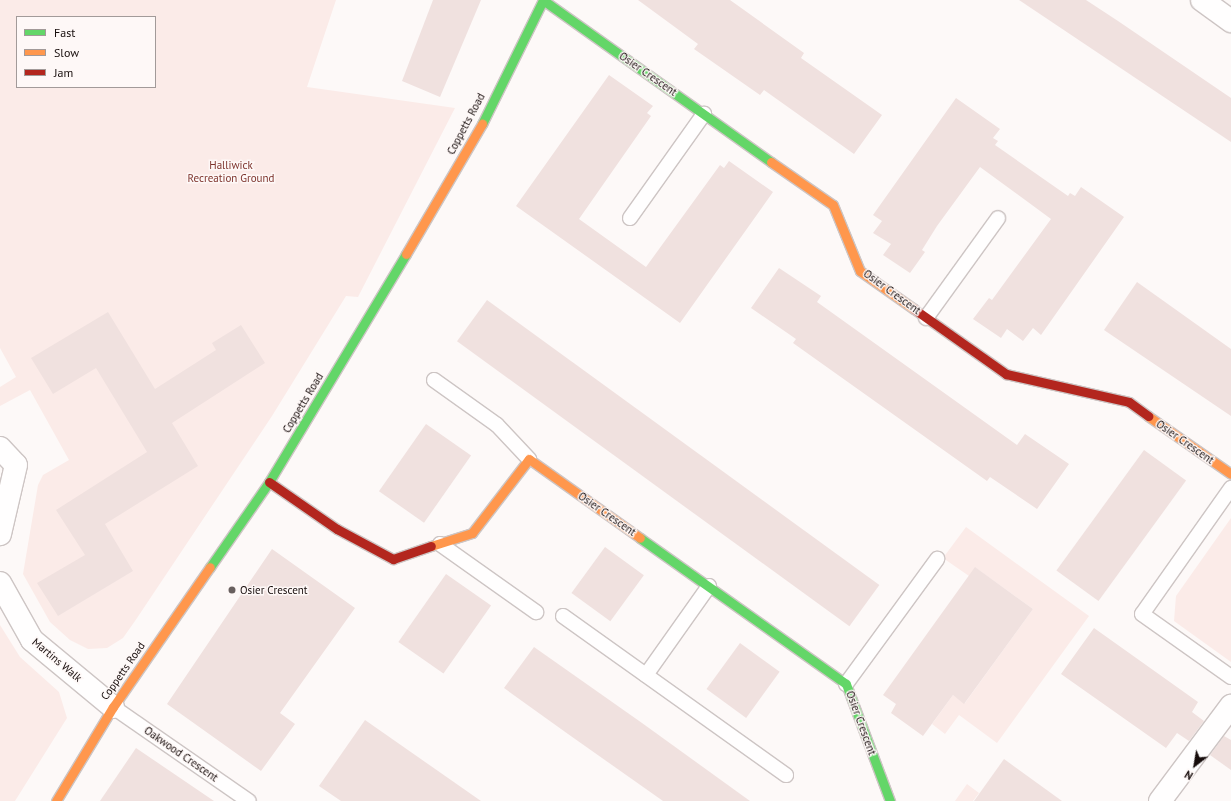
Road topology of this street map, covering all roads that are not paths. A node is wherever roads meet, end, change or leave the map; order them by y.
1 (543, 0) edge
2 (1202, 0) edge
3 (1231, 21) edge
4 (704, 114) junction
5 (630, 218) dead end
6 (998, 218) dead end
7 (926, 318) junction
8 (434, 380) dead end
9 (0, 448) edge
10 (529, 459) junction
11 (1231, 474) edge
12 (269, 482) junction
13 (1231, 488) edge
14 (0, 534) edge
15 (440, 544) junction
16 (937, 559) dead end
17 (0, 583) edge
18 (709, 586) junction
19 (536, 612) dead end
20 (563, 616) dead end
21 (646, 675) junction
22 (1231, 677) edge
23 (846, 684) junction
24 (1231, 706) edge
25 (113, 707) junction
26 (786, 775) dead end
27 (56, 801) edge
28 (249, 801) edge
29 (890, 801) edge
30 (1160, 801) edge

1 - 4 street, Osier Crescent
1 - 12 street, Coppetts Road
2 - 3 street
4 - 5 lane
4 - 7 street, Osier Crescent
6 - 7 lane
7 - 11 street, Osier Crescent
8 - 10 lane
9 - 14 street
10 - 15 street
10 - 18 street, Osier Crescent
12 - 15 street
12 - 25 street, Coppetts Road
13 - 22 lane
15 - 19 lane
16 - 23 lane
17 - 25 street, Martins Walk
18 - 21 lane
18 - 23 street, Osier Crescent
20 - 21 lane
21 - 26 lane
23 - 29 street, Osier Crescent
24 - 30 street
25 - 27 street, Coppetts Road
25 - 28 lane, Oakwood Crescent

